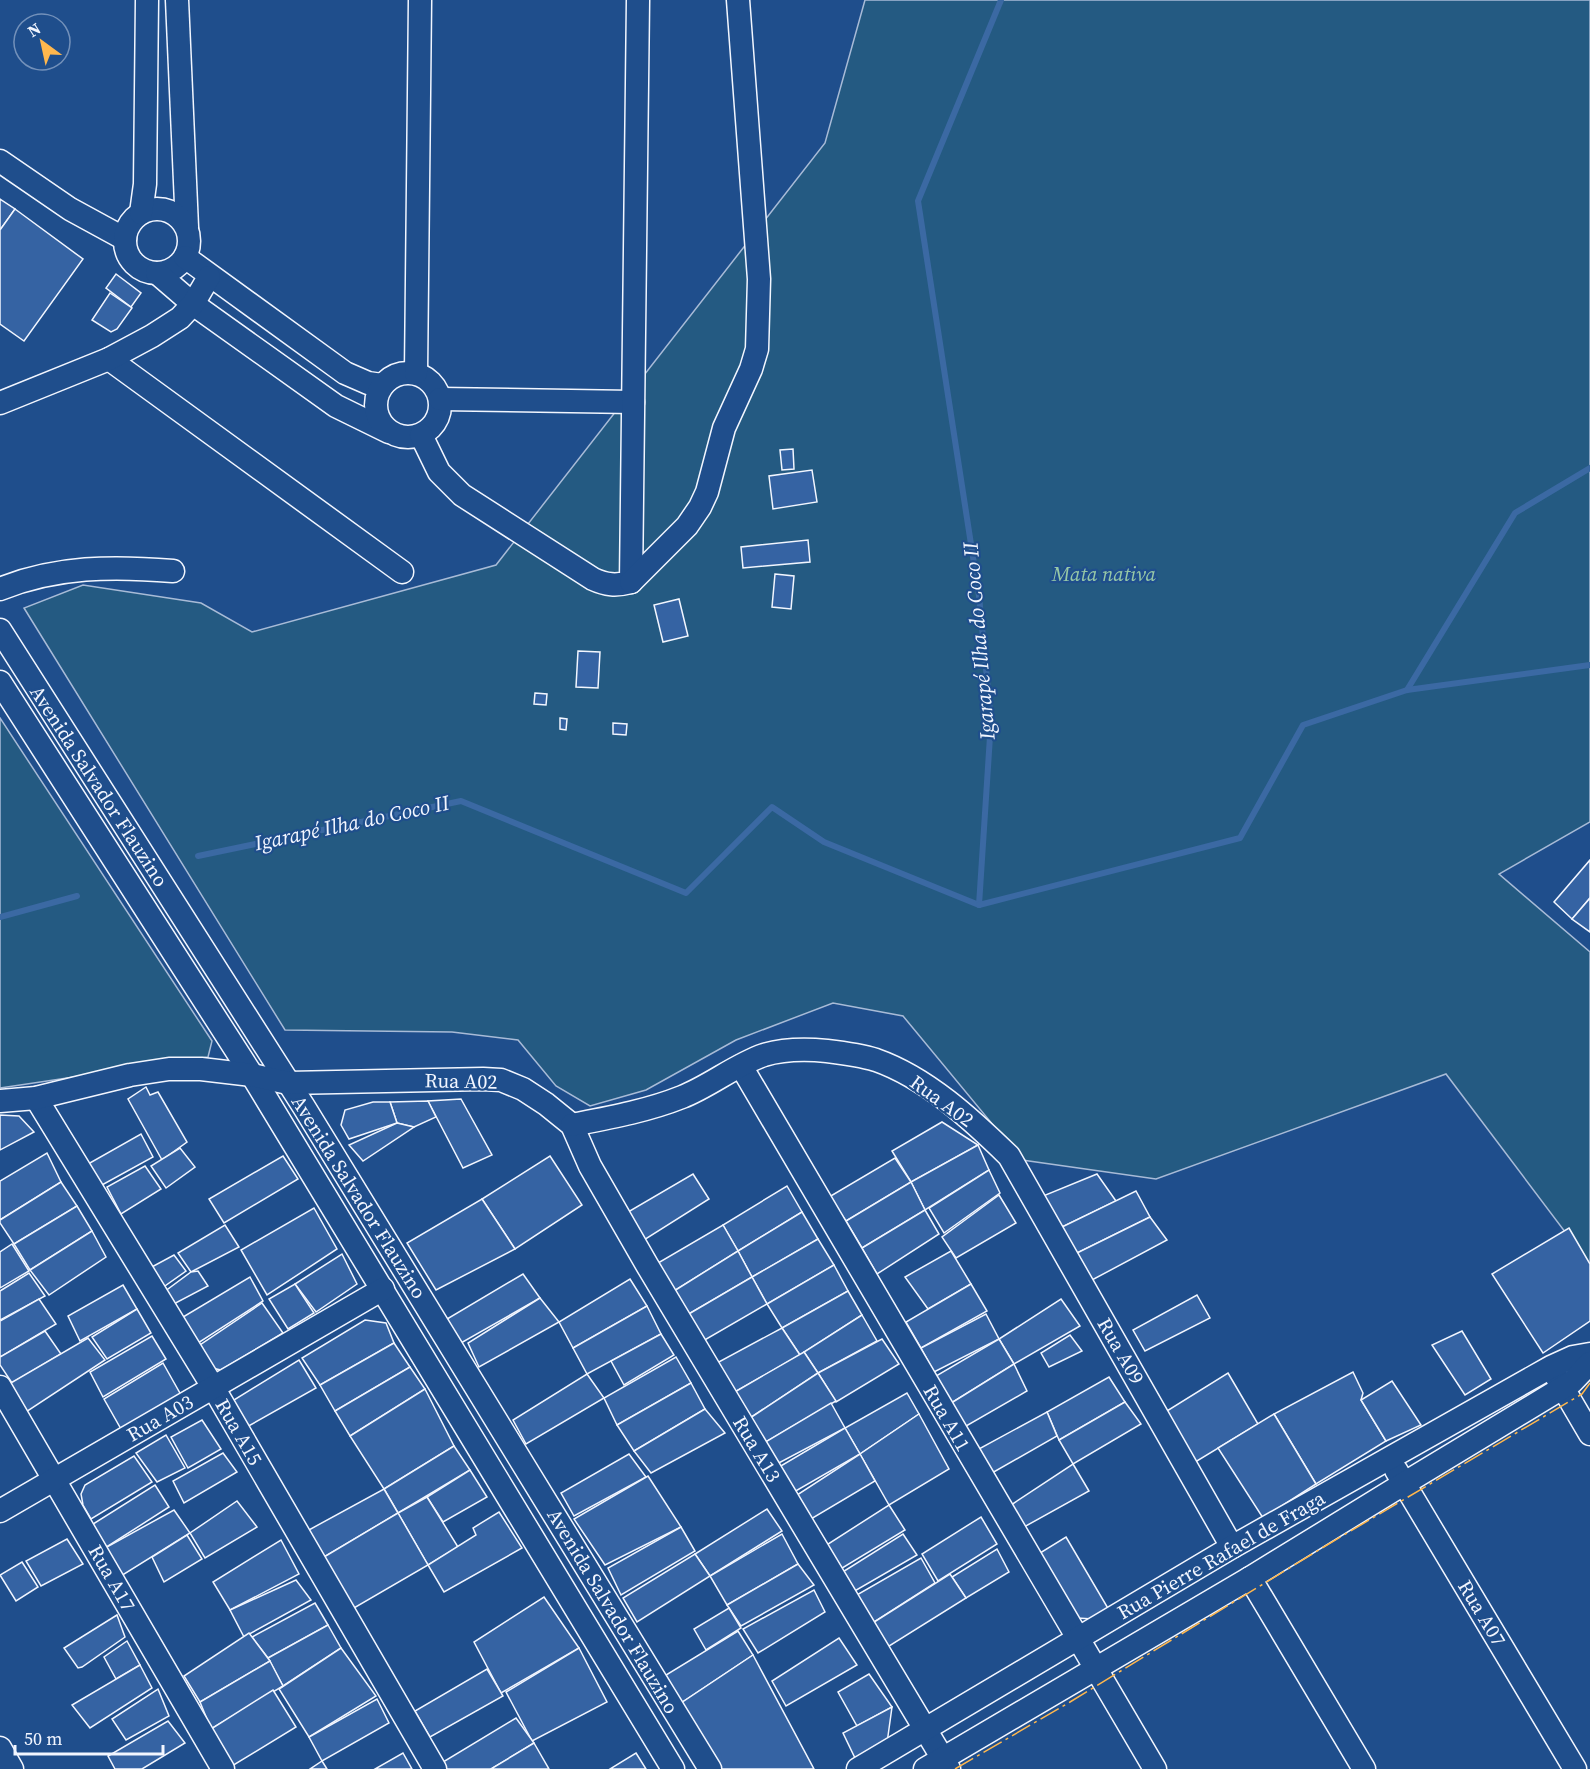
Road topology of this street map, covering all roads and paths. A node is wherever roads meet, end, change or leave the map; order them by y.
1 (147, 0) edge
2 (420, 0) edge
3 (638, 0) edge
4 (738, 0) edge
5 (177, 3) edge
6 (0, 161) edge
7 (141, 213) junction
8 (187, 227) junction
9 (125, 239) junction
10 (185, 257) junction
11 (157, 273) junction
12 (209, 277) junction
13 (194, 304) junction
14 (109, 359) junction
15 (416, 373) junction
16 (382, 385) junction
17 (440, 399) junction
18 (633, 402) junction
19 (0, 403) edge
20 (389, 432) junction
21 (421, 435) junction
22 (173, 571) dead end
23 (402, 572) dead end
24 (631, 582) junction
25 (0, 589) edge
26 (0, 630) edge
27 (0, 682) edge
28 (741, 1066) junction
29 (252, 1075) junction
30 (288, 1083) junction
31 (36, 1098) junction
32 (0, 1101) edge
33 (572, 1125) junction
34 (1009, 1156) joint
35 (383, 1288) junction
36 (1590, 1354) edge
37 (1590, 1363) edge
38 (1551, 1367) junction
39 (213, 1387) junction
40 (0, 1388) edge
41 (1563, 1388) junction
42 (1590, 1434) edge
43 (1389, 1458) junction
44 (55, 1480) junction
45 (1405, 1483) junction
46 (0, 1511) edge
47 (1232, 1547) junction
48 (1250, 1578) junction
49 (1077, 1639) junction
50 (1096, 1670) junction
51 (924, 1729) junction
52 (0, 1748) edge
53 (939, 1766) edge
54 (12, 1769) edge
55 (224, 1769) edge
56 (435, 1769) edge
57 (674, 1769) edge
58 (710, 1769) edge
59 (858, 1769) edge
60 (1155, 1769) edge
61 (1365, 1769) edge
62 (1575, 1769) edge

1 - 5 street
1 - 7 street
2 - 15 street
3 - 18 street
4 - 24 street
5 - 8 street
6 - 9 street
7 - 8 street
7 - 9 street
8 - 10 street
9 - 11 street
10 - 11 street
10 - 12 street
11 - 13 street
12 - 13 street
12 - 16 street
13 - 14 street
13 - 20 street
14 - 19 street
14 - 23 street
15 - 16 street
15 - 17 street
16 - 20 street
17 - 18 street
17 - 21 street
18 - 24 street
20 - 21 street
21 - 24 street
22 - 25 street
26 - 30 street, Avenida Salvador Flauzino
27 - 29 street, Avenida Salvador Flauzino
28 - 33 street, Rua A02
28 - 34 street, Rua A02
28 - 49 street, Rua A11
29 - 30 street, Rua A02
29 - 31 street, Rua A02
29 - 35 street, Avenida Salvador Flauzino
30 - 33 street, Rua A02
30 - 58 street, Avenida Salvador Flauzino
31 - 32 street, Rua A02
31 - 39 street, Rua A15
33 - 51 street, Rua A13
34 - 47 street, Rua A09
35 - 39 street, Rua A03
35 - 57 street, Avenida Salvador Flauzino
36 - 38 street, Rua Pierre Rafael de Fraga
37 - 41 street, Rua Pierre Rafael de Fraga
38 - 41 street
38 - 43 street, Rua Pierre Rafael de Fraga
39 - 44 street, Rua A03
39 - 56 street, Rua A15
40 - 44 street, Rua A17
41 - 42 street
41 - 45 street, Rua Pierre Rafael de Fraga
43 - 45 street, Rua A07
43 - 47 street, Rua Pierre Rafael de Fraga
44 - 46 street, Rua A03
44 - 55 street, Rua A17
45 - 48 street, Rua Pierre Rafael de Fraga
45 - 62 street, Rua A07
47 - 49 street, Rua Pierre Rafael de Fraga
48 - 50 street, Rua Pierre Rafael de Fraga
48 - 61 street
49 - 50 street, Rua A11
49 - 51 street, Rua Pierre Rafael de Fraga
50 - 53 street, Rua Pierre Rafael de Fraga
50 - 60 street, Rua A11
51 - 53 street, Rua A13
51 - 59 street, Rua Pierre Rafael de Fraga
52 - 54 street

